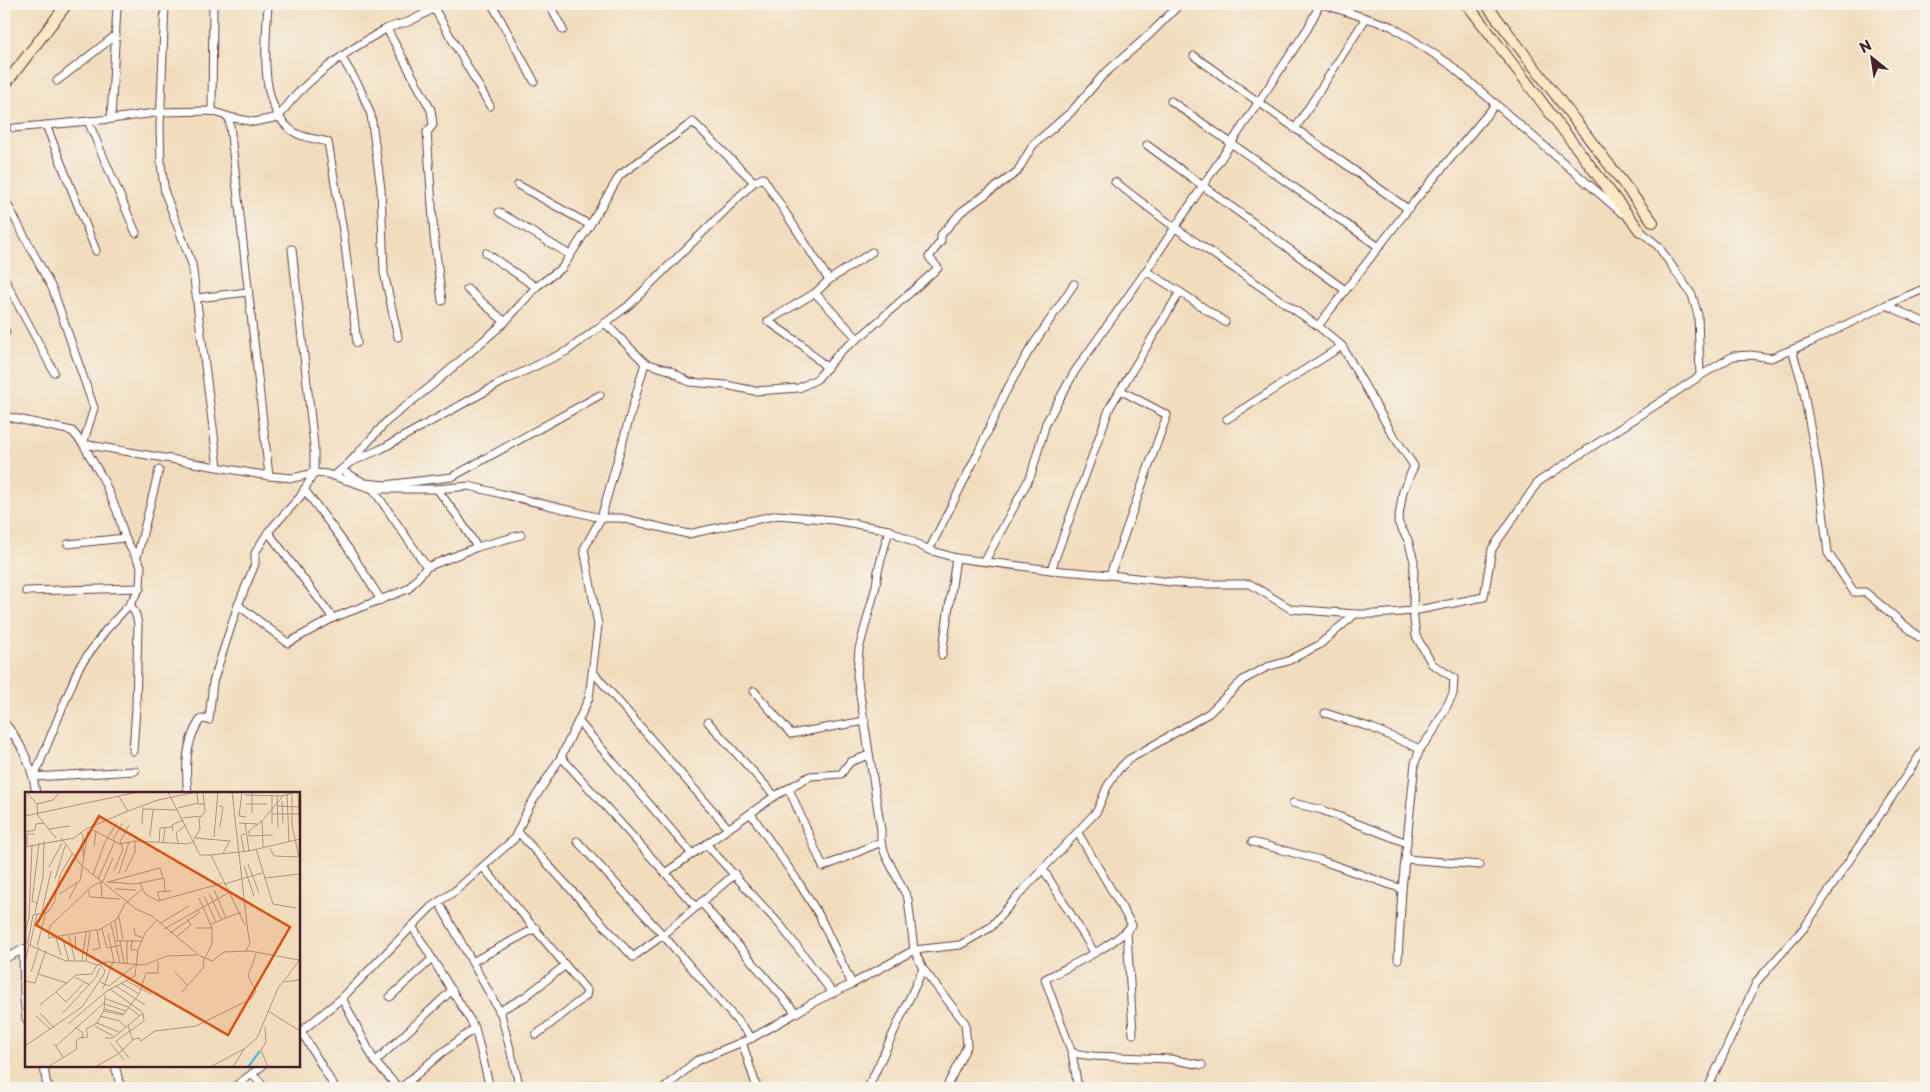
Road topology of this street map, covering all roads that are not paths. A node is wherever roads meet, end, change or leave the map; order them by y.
1 (67, 4) edge
2 (165, 4) edge
3 (213, 4) edge
4 (268, 4) edge
5 (442, 4) edge
6 (492, 4) edge
7 (549, 4) edge
8 (1180, 4) edge
9 (1321, 4) edge
10 (1468, 4) edge
11 (1486, 4) edge
12 (117, 7) dead end
13 (434, 8) junction
14 (1366, 18) junction
15 (387, 28) junction
16 (564, 30) dead end
17 (116, 35) junction
18 (1194, 56) dead end
19 (342, 58) junction
20 (58, 81) dead end
21 (534, 81) dead end
22 (4, 86) edge
23 (1171, 101) dead end
24 (1257, 102) junction
25 (1496, 104) junction
26 (490, 106) dead end
27 (212, 111) junction
28 (162, 112) junction
29 (229, 117) junction
30 (279, 117) junction
31 (111, 119) junction
32 (88, 121) junction
33 (46, 124) junction
34 (14, 128) dead end
35 (1295, 129) junction
36 (1230, 143) junction
37 (1146, 145) dead end
38 (754, 182) junction
39 (1115, 182) dead end
40 (518, 185) dead end
41 (1202, 186) junction
42 (4, 198) edge
43 (1408, 209) junction
44 (499, 212) dead end
45 (1653, 222) dead end
46 (590, 225) junction
47 (1174, 227) junction
48 (1640, 231) junction
49 (136, 233) dead end
50 (1379, 247) junction
51 (292, 249) dead end
52 (96, 251) dead end
53 (872, 252) dead end
54 (486, 253) dead end
55 (570, 255) junction
56 (1146, 271) junction
57 (4, 278) edge
58 (829, 280) junction
59 (1074, 284) dead end
60 (536, 287) junction
61 (1926, 288) edge
62 (467, 289) dead end
63 (1345, 290) junction
64 (248, 292) junction
65 (1180, 292) junction
66 (815, 293) junction
67 (197, 298) junction
68 (442, 302) dead end
69 (1886, 305) junction
70 (505, 322) junction
71 (1225, 322) dead end
72 (605, 323) junction
73 (1926, 323) edge
74 (1318, 326) junction
75 (398, 337) dead end
76 (857, 338) junction
77 (357, 343) dead end
78 (1342, 346) junction
79 (1792, 350) junction
80 (645, 362) junction
81 (827, 368) junction
82 (54, 372) dead end
83 (1700, 376) junction
84 (1120, 390) junction
85 (600, 395) dead end
86 (4, 416) edge
87 (1227, 419) dead end
88 (83, 444) junction
89 (350, 462) junction
90 (218, 467) junction
91 (160, 470) dead end
92 (314, 473) junction
93 (338, 473) junction
94 (269, 476) junction
95 (452, 477) junction
96 (456, 487) junction
97 (304, 489) junction
98 (373, 489) junction
99 (437, 489) junction
100 (601, 518) junction
101 (889, 530) junction
102 (268, 532) junction
103 (521, 535) dead end
104 (125, 538) junction
105 (68, 544) dead end
106 (477, 547) junction
107 (929, 550) junction
108 (137, 557) junction
109 (956, 558) junction
110 (985, 561) junction
111 (427, 567) junction
112 (1051, 570) junction
113 (1110, 575) junction
114 (140, 588) junction
115 (26, 591) dead end
116 (381, 600) junction
117 (130, 604) junction
118 (238, 605) junction
119 (1413, 611) junction
120 (1355, 614) junction
121 (333, 618) junction
122 (1926, 635) edge
123 (942, 654) dead end
124 (593, 672) junction
125 (754, 691) dead end
126 (1325, 713) dead end
127 (865, 721) junction
128 (4, 722) edge
129 (579, 722) junction
130 (708, 722) dead end
131 (13, 733) junction
132 (4, 737) edge
133 (1926, 746) edge
134 (1420, 749) junction
135 (133, 750) dead end
136 (869, 755) junction
137 (561, 757) junction
138 (135, 771) dead end
139 (34, 777) junction
140 (789, 789) junction
141 (36, 792) edge
142 (188, 792) edge
143 (775, 796) junction
144 (1293, 803) dead end
145 (751, 814) junction
146 (728, 828) junction
147 (518, 832) junction
148 (1078, 833) junction
149 (577, 841) dead end
150 (881, 842) junction
151 (1252, 842) dead end
152 (1407, 843) junction
153 (706, 844) junction
154 (692, 854) junction
155 (1406, 860) junction
156 (1480, 865) dead end
157 (484, 867) junction
158 (1043, 869) junction
159 (665, 873) junction
160 (735, 874) junction
161 (1402, 889) junction
162 (698, 904) junction
163 (442, 908) dead end
164 (412, 926) junction
165 (536, 928) junction
166 (1127, 932) junction
167 (663, 935) junction
168 (24, 949) edge
169 (914, 950) junction
170 (1094, 952) junction
171 (4, 959) edge
172 (432, 959) junction
173 (1398, 959) dead end
174 (472, 962) junction
175 (563, 967) dead end
176 (922, 969) junction
177 (852, 984) junction
178 (452, 990) junction
179 (832, 992) junction
180 (342, 998) junction
181 (390, 998) dead end
182 (25, 1008) edge
183 (499, 1011) junction
184 (796, 1013) junction
185 (475, 1028) junction
186 (300, 1032) edge
187 (1133, 1034) dead end
188 (536, 1035) dead end
189 (752, 1038) junction
190 (742, 1042) junction
191 (1072, 1053) junction
192 (375, 1062) junction
193 (1202, 1064) dead end
194 (44, 1067) edge
195 (114, 1067) edge
196 (261, 1067) edge
197 (252, 1074) junction
198 (49, 1088) edge
199 (121, 1088) edge
200 (233, 1088) edge
201 (266, 1088) edge
202 (334, 1088) edge
203 (400, 1088) edge
204 (490, 1088) edge
205 (520, 1088) edge
206 (665, 1088) edge
207 (757, 1088) edge
208 (868, 1088) edge
209 (946, 1088) edge
210 (1078, 1088) edge
211 (1708, 1088) edge

1 - 22 main road
2 - 28 street
3 - 27 street
4 - 30 street
5 - 13 street
6 - 21 street
7 - 16 street
8 - 76 street
9 - 14 street
9 - 24 street
10 - 48 main road
11 - 45 main road
12 - 17 street
13 - 15 street
13 - 26 street
14 - 25 street
14 - 35 street
15 - 19 street
15 - 68 street
17 - 20 street
17 - 31 street
18 - 24 street
19 - 30 street
19 - 75 street
23 - 36 street
24 - 35 street
24 - 36 street
25 - 43 street
25 - 48 street
27 - 28 street
27 - 29 street
28 - 31 street
28 - 67 street
29 - 30 street
29 - 64 street
30 - 77 street
31 - 32 street
32 - 33 street
32 - 49 street
33 - 34 street
33 - 52 street
35 - 43 street
36 - 41 street
36 - 50 street
37 - 41 street
38 - 46 street
38 - 58 street
38 - 72 street
39 - 47 street
40 - 46 street
41 - 47 street
41 - 63 street
42 - 88 street
43 - 50 street
44 - 55 street
46 - 55 street
47 - 56 street
47 - 74 street
48 - 83 street
50 - 63 street
51 - 92 street
53 - 58 street
54 - 60 street
55 - 60 street
56 - 65 street
56 - 110 street
57 - 82 street
58 - 66 street
59 - 107 street
60 - 70 street
61 - 69 street
62 - 70 street
63 - 74 street
64 - 67 street
64 - 94 street
65 - 71 street
65 - 84 street
66 - 76 street
66 - 81 street
67 - 90 street
69 - 73 street
69 - 79 street
70 - 89 street
72 - 80 street
72 - 89 street
74 - 78 street
76 - 81 street
78 - 87 street
78 - 119 street
79 - 83 street
79 - 122 street
80 - 81 street
80 - 100 street
83 - 119 street
84 - 112 street
84 - 113 street
85 - 95 street
86 - 88 street
88 - 90 street
88 - 104 street
89 - 93 street
90 - 94 street
91 - 108 street
92 - 93 street
92 - 94 street
92 - 97 street
93 - 95 street
93 - 98 street
95 - 96 street
96 - 99 street
96 - 100 street
97 - 102 street
97 - 116 street
98 - 99 street
98 - 111 street
99 - 106 street
100 - 101 street
100 - 124 street
101 - 107 street
101 - 127 street
102 - 118 street
102 - 121 street
103 - 106 street
104 - 105 street
104 - 108 street
106 - 111 street
107 - 109 street
108 - 114 street
109 - 110 street
109 - 123 street
110 - 112 street
111 - 116 street
112 - 113 street
113 - 120 street
114 - 115 street
114 - 117 street
116 - 121 street
117 - 135 street
117 - 139 street
118 - 121 street
118 - 142 street
119 - 120 street
119 - 134 street
120 - 148 street
124 - 129 street
124 - 146 street
125 - 127 street
126 - 134 street
127 - 136 street
128 - 131 street
129 - 137 street
129 - 154 street
130 - 143 street
131 - 132 street
131 - 139 street
133 - 211 street
134 - 152 street
136 - 140 street
136 - 150 street
137 - 147 street
137 - 159 street
138 - 139 street
139 - 141 street
140 - 143 street
140 - 150 street
143 - 145 street
144 - 152 street
145 - 146 street
145 - 177 street
146 - 153 street
147 - 157 street
147 - 167 street
148 - 158 street
148 - 166 street
149 - 167 street
150 - 169 street
151 - 161 street
152 - 155 street
153 - 154 street
153 - 160 street
154 - 159 street
155 - 156 street
155 - 161 street
157 - 164 street
157 - 165 street
158 - 169 street
158 - 170 street
159 - 162 street
160 - 162 street
160 - 179 street
161 - 173 street
162 - 167 street
162 - 184 street
163 - 174 street
164 - 172 street
164 - 180 street
165 - 174 street
165 - 188 street
166 - 170 street
166 - 187 street
167 - 189 street
168 - 171 street
168 - 182 street
169 - 176 street
169 - 177 street
170 - 191 street
172 - 178 street
172 - 181 street
174 - 183 street
175 - 183 street
176 - 208 street
176 - 209 street
177 - 179 street
178 - 185 street
178 - 192 street
179 - 184 street
180 - 186 street
180 - 192 street
183 - 205 street
184 - 189 street
185 - 203 street
185 - 204 street
186 - 202 street
189 - 190 street
190 - 206 street
190 - 207 street
191 - 193 street
191 - 210 street
192 - 203 street
194 - 198 street
195 - 199 street
196 - 197 street
197 - 200 street
197 - 201 street

